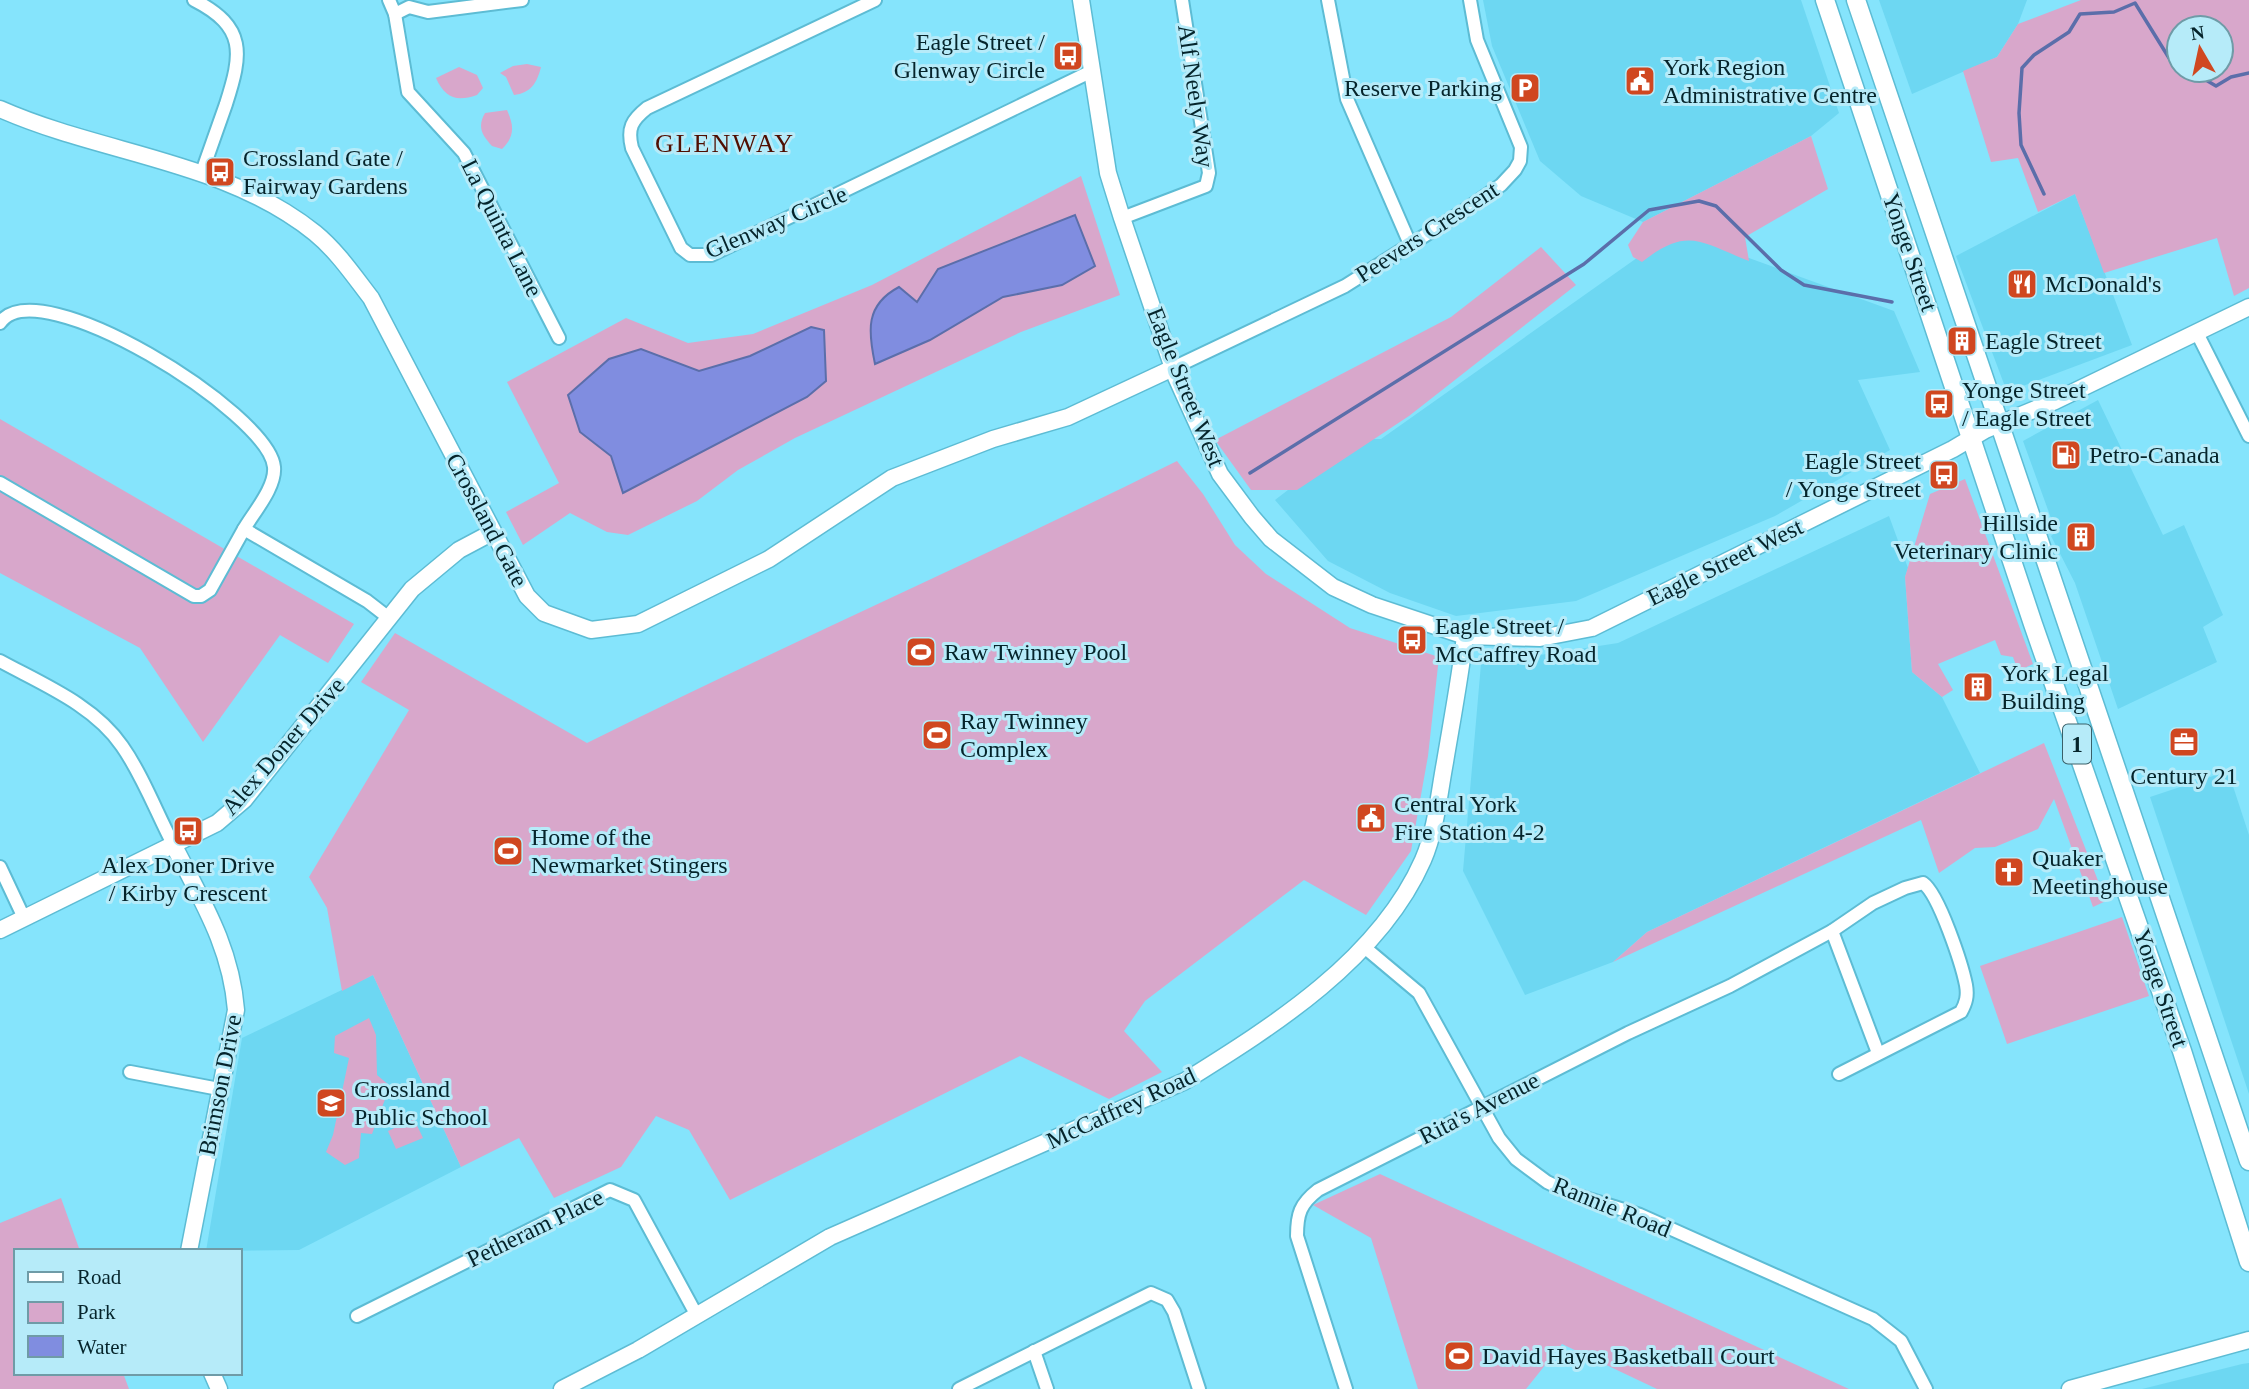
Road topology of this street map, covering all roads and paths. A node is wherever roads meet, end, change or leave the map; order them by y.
1 (194, 0) edge
2 (388, 0) edge
3 (522, 0) edge
4 (875, 0) edge
5 (1081, 0) edge
6 (1182, 0) edge
7 (1328, 0) edge
8 (1470, 0) edge
9 (1825, 0) edge
10 (1856, 0) edge
11 (395, 14) junction
12 (1090, 72) junction
13 (0, 109) edge
14 (202, 172) junction
15 (1122, 218) junction
16 (1410, 244) junction
17 (2249, 307) edge
18 (0, 323) edge
19 (2197, 333) junction
20 (559, 338) dead end
21 (1173, 368) junction
22 (1999, 424) junction
23 (2249, 436) edge
24 (1973, 437) junction
25 (0, 483) edge
26 (244, 529) junction
27 (491, 533) junction
28 (389, 618) junction
29 (1465, 636) junction
30 (0, 661) edge
31 (174, 846) junction
32 (0, 867) edge
33 (24, 918) junction
34 (0, 930) edge
35 (1832, 931) junction
36 (1363, 946) junction
37 (1878, 1053) junction
38 (130, 1072) dead end
39 (1839, 1074) dead end
40 (219, 1089) junction
41 (1480, 1108) junction
42 (2249, 1161) edge
43 (189, 1249) edge
44 (2249, 1262) edge
45 (696, 1314) junction
46 (357, 1316) dead end
47 (2249, 1340) edge
48 (1034, 1351) junction
49 (562, 1389) edge
50 (959, 1389) edge
51 (1047, 1389) edge
52 (1199, 1389) edge
53 (1346, 1389) edge
54 (1926, 1389) edge
55 (2070, 1389) edge

1 - 14 street
2 - 11 street
3 - 11 street
4 - 12 street, Glenway Circle
5 - 12 street, Eagle Street West
6 - 15 street, Alf Neely Way
7 - 16 street
8 - 16 street, Peevers Crescent
9 - 24 main road, Yonge Street / 1
10 - 22 main road, Yonge Street / 1
11 - 20 street, La Quinta Lane
12 - 15 street, Eagle Street West
13 - 14 street, Crossland Gate
14 - 27 street, Crossland Gate
15 - 21 street, Eagle Street West
16 - 21 street, Peevers Crescent
17 - 19 street
18 - 26 street
19 - 22 street
19 - 23 street
21 - 27 street, Crossland Gate
21 - 29 street, Eagle Street West
22 - 24 street
22 - 42 main road, Yonge Street / 1
24 - 29 street, Eagle Street West
24 - 44 main road, Yonge Street / 1
25 - 26 street
26 - 28 street
27 - 28 street, Alex Doner Drive
28 - 31 street, Alex Doner Drive
29 - 36 street, McCaffrey Road
30 - 31 street
31 - 33 street, Alex Doner Drive
31 - 40 street, Brimson Drive
32 - 33 street
33 - 34 street, Alex Doner Drive
35 - 37 street
35 - 37 street, Rita's Avenue
35 - 41 street, Rita's Avenue
36 - 41 street, Rannie Road
36 - 45 street, McCaffrey Road
37 - 39 street
38 - 40 street
40 - 43 street, Brimson Drive
41 - 53 street, Rita's Avenue
41 - 54 street, Rannie Road
45 - 46 street, Petheram Place
45 - 49 street, McCaffrey Road
47 - 55 street
48 - 50 street
48 - 51 street
48 - 52 street

